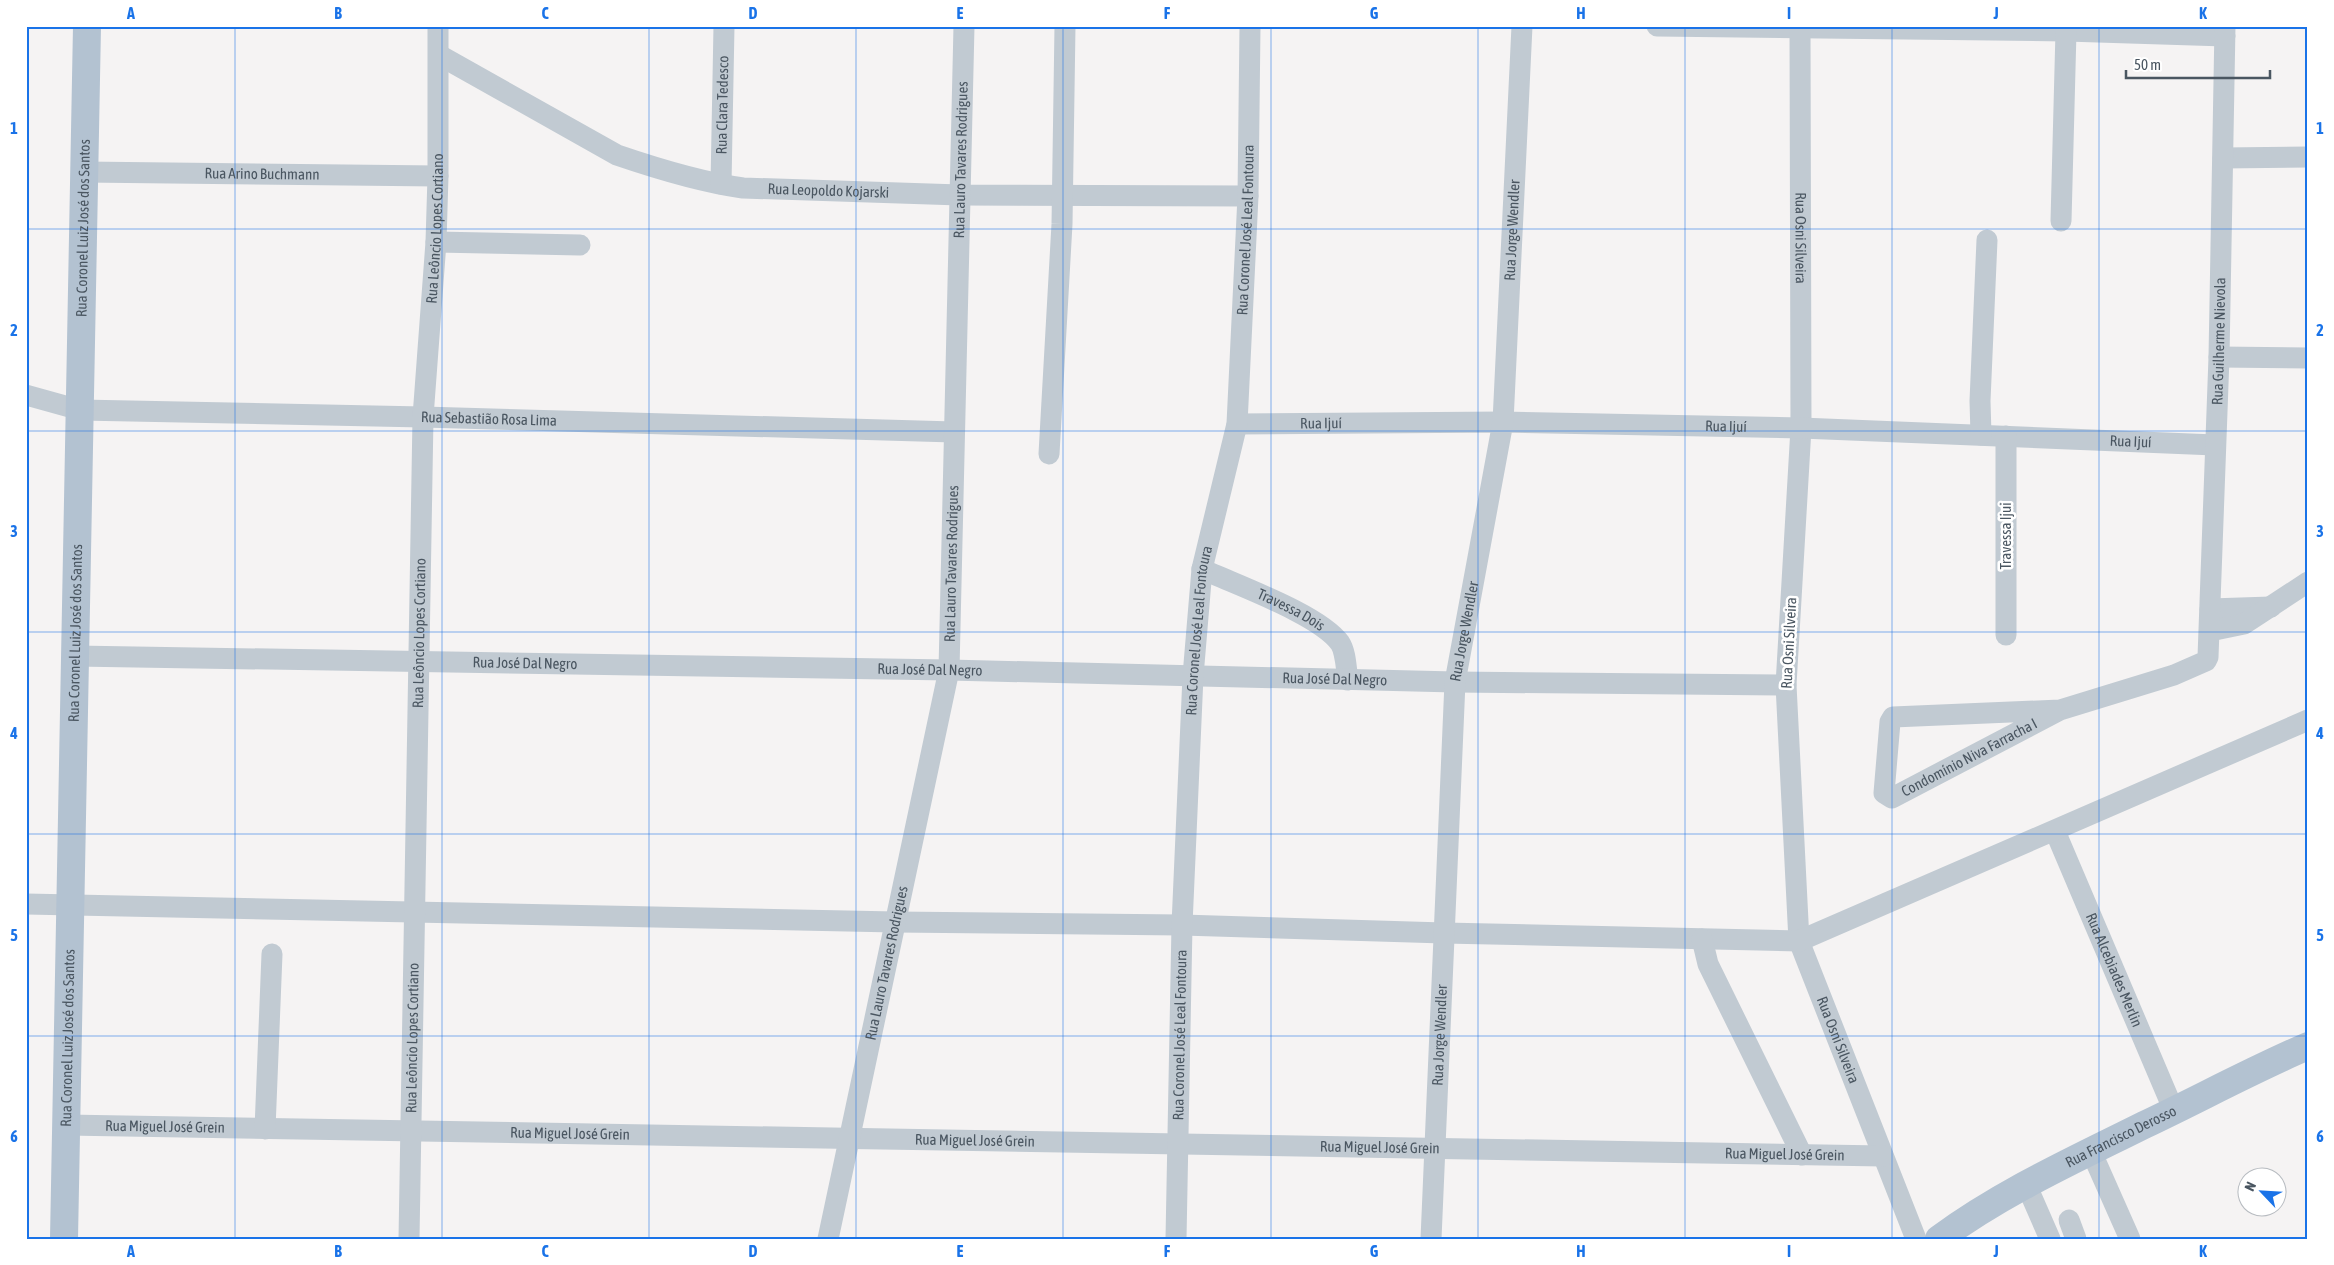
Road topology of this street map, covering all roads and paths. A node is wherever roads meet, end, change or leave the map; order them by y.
1 (87, 26) edge
2 (438, 26) edge
3 (724, 26) edge
4 (964, 26) edge
5 (1065, 26) edge
6 (1250, 26) edge
7 (1522, 26) edge
8 (1657, 26) edge
9 (1800, 27) edge
10 (1990, 28) edge
11 (2066, 31) junction
12 (2225, 31) edge
13 (439, 55) junction
14 (2308, 157) edge
15 (2223, 158) junction
16 (84, 172) junction
17 (438, 176) junction
18 (721, 184) junction
19 (960, 194) junction
20 (1061, 195) junction
21 (1248, 196) junction
22 (2061, 220) dead end
23 (1987, 240) dead end
24 (436, 242) junction
25 (580, 245) dead end
26 (2219, 357) junction
27 (2308, 358) edge
28 (26, 395) edge
29 (80, 410) junction
30 (423, 417) junction
31 (1503, 422) junction
32 (1237, 424) junction
33 (1801, 428) junction
34 (954, 432) junction
35 (1982, 435) junction
36 (2006, 436) junction
37 (2215, 445) junction
38 (1049, 454) dead end
39 (1202, 569) junction
40 (2308, 582) edge
41 (2271, 607) junction
42 (2210, 609) junction
43 (2006, 635) dead end
44 (2209, 644) junction
45 (75, 656) junction
46 (419, 661) junction
47 (949, 670) junction
48 (1192, 676) junction
49 (1348, 680) junction
50 (1455, 682) junction
51 (1786, 685) junction
52 (2060, 710) junction
53 (2308, 720) edge
54 (2055, 831) junction
55 (26, 904) edge
56 (70, 905) junction
57 (415, 912) junction
58 (895, 922) junction
59 (1182, 925) junction
60 (1444, 934) junction
61 (1702, 939) junction
62 (1799, 941) junction
63 (272, 954) dead end
64 (2308, 1046) edge
65 (2174, 1111) junction
66 (66, 1125) junction
67 (265, 1129) junction
68 (411, 1131) junction
69 (849, 1139) junction
70 (1179, 1144) junction
71 (1435, 1149) junction
72 (2091, 1151) junction
73 (1802, 1155) junction
74 (1884, 1156) junction
75 (2026, 1184) junction
76 (64, 1239) edge
77 (409, 1239) edge
78 (828, 1239) edge
79 (1176, 1239) edge
80 (1432, 1239) edge
81 (1916, 1239) edge
82 (1939, 1239) edge
83 (2050, 1239) edge
84 (2130, 1239) edge

1 - 16 main road, Rua Coronel Luiz José dos Santos
2 - 13 street, Rua Leôncio Lopes Cortiano
3 - 18 street, Rua Clara Tedesco
4 - 19 street, Rua Lauro Tavares Rodrigues
5 - 20 street
6 - 21 street, Rua Coronel José Leal Fontoura
7 - 31 street, Rua Jorge Wendler
8 - 9 street
9 - 10 street
9 - 33 street, Rua Osni Silveira
10 - 11 street
11 - 12 street
11 - 22 street
12 - 15 street, Rua Guilherme Nievola
13 - 17 street, Rua Leôncio Lopes Cortiano
13 - 18 street, Rua Leopoldo Kojarski
14 - 15 street
15 - 26 street, Rua Guilherme Nievola
16 - 17 street, Rua Arino Buchmann
16 - 29 main road, Rua Coronel Luiz José dos Santos
17 - 24 street, Rua Leôncio Lopes Cortiano
18 - 19 street, Rua Leopoldo Kojarski
19 - 20 street, Rua Leopoldo Kojarski
19 - 34 street, Rua Lauro Tavares Rodrigues
20 - 21 street, Rua Leopoldo Kojarski
20 - 38 street
21 - 32 street, Rua Coronel José Leal Fontoura
23 - 35 street
24 - 25 street
24 - 30 street, Rua Leôncio Lopes Cortiano
26 - 27 street
26 - 37 street, Rua Guilherme Nievola
28 - 29 street, Rua Sebastião Rosa Lima
29 - 30 street, Rua Sebastião Rosa Lima
29 - 45 main road, Rua Coronel Luiz José dos Santos
30 - 34 street, Rua Sebastião Rosa Lima
30 - 46 street, Rua Leôncio Lopes Cortiano
31 - 32 street, Rua Ijuí
31 - 33 street, Rua Ijuí
31 - 50 street, Rua Jorge Wendler
32 - 39 street, Rua Coronel José Leal Fontoura
33 - 35 street, Rua Ijuí
33 - 51 street, Rua Osni Silveira
34 - 47 street, Rua Lauro Tavares Rodrigues
35 - 36 street, Rua Ijuí
36 - 37 street, Rua Ijuí
36 - 43 street, Travessa Ijui
37 - 42 street, Rua Guilherme Nievola
39 - 48 street, Rua Coronel José Leal Fontoura
39 - 49 street, Travessa Dois
40 - 41 street
41 - 42 street
41 - 44 street
42 - 44 street, Rua Guilherme Nievola
44 - 52 street, Condomínio Niva Farracha I
45 - 46 street, Rua José Dal Negro
45 - 56 main road, Rua Coronel Luiz José dos Santos
46 - 47 street, Rua José Dal Negro
46 - 57 street, Rua Leôncio Lopes Cortiano
47 - 48 street, Rua José Dal Negro
47 - 58 street, Rua Lauro Tavares Rodrigues
48 - 49 street, Rua José Dal Negro
48 - 59 street, Rua Coronel José Leal Fontoura
49 - 50 street, Rua José Dal Negro
50 - 51 street, Rua José Dal Negro
50 - 60 street, Rua Jorge Wendler
51 - 62 street, Rua Osni Silveira
52 - 52 street, Condomínio Niva Farracha I
53 - 54 street
54 - 62 street
54 - 65 street, Rua Alcebiades Merlin
55 - 56 street
56 - 57 street
56 - 66 main road, Rua Coronel Luiz José dos Santos
57 - 58 street
57 - 68 street, Rua Leôncio Lopes Cortiano
58 - 59 street
58 - 69 street, Rua Lauro Tavares Rodrigues
59 - 60 street
59 - 70 street, Rua Coronel José Leal Fontoura
60 - 61 street
60 - 71 street, Rua Jorge Wendler
61 - 62 street
61 - 73 street
62 - 74 street, Rua Osni Silveira
63 - 67 street
64 - 65 main road, Rua Francisco Derosso
65 - 72 main road, Rua Francisco Derosso
66 - 67 street, Rua Miguel José Grein
66 - 76 main road, Rua Coronel Luiz José dos Santos
67 - 68 street, Rua Miguel José Grein
68 - 69 street, Rua Miguel José Grein
68 - 77 street, Rua Leôncio Lopes Cortiano
69 - 70 street, Rua Miguel José Grein
69 - 78 street, Rua Lauro Tavares Rodrigues
70 - 71 street, Rua Miguel José Grein
70 - 79 street, Rua Coronel José Leal Fontoura
71 - 73 street, Rua Miguel José Grein
71 - 80 street, Rua Jorge Wendler
72 - 75 main road, Rua Francisco Derosso
72 - 84 street
73 - 74 street, Rua Miguel José Grein
74 - 81 street, Rua Osni Silveira
75 - 82 main road, Rua Francisco Derosso
75 - 83 street

